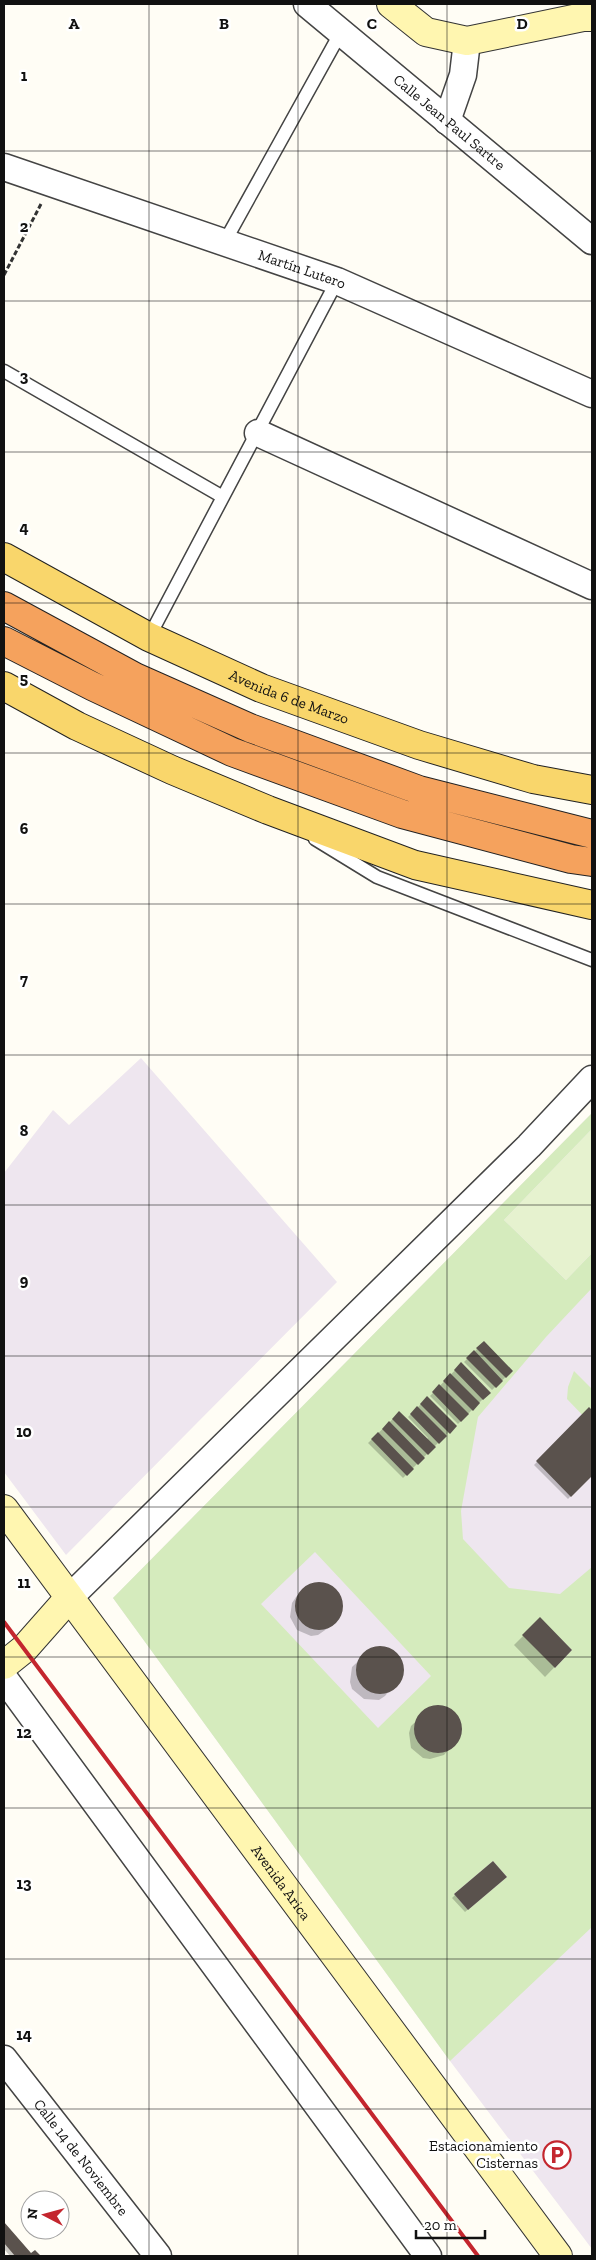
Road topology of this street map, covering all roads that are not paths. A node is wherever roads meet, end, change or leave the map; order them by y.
1 (307, 4) edge
2 (391, 4) edge
3 (592, 17) edge
4 (341, 32) junction
5 (467, 41) junction
6 (447, 121) junction
7 (4, 168) edge
8 (592, 241) edge
9 (224, 243) junction
10 (337, 281) junction
11 (4, 371) edge
12 (592, 394) edge
13 (258, 433) junction
14 (223, 497) junction
15 (4, 557) edge
16 (592, 586) edge
17 (4, 606) edge
18 (149, 637) junction
19 (4, 641) edge
20 (4, 686) edge
21 (592, 790) edge
22 (268, 810) junction
23 (592, 834) edge
24 (592, 862) edge
25 (592, 905) edge
26 (592, 960) edge
27 (592, 1079) edge
28 (4, 1508) edge
29 (69, 1598) junction
30 (4, 1665) edge
31 (4, 1678) edge
32 (4, 2059) edge
33 (158, 2256) edge
34 (428, 2256) edge
35 (558, 2256) edge

1 - 4 street, Calle Jean Paul Sartre
2 - 5 main road
3 - 5 main road
4 - 6 street, Calle Jean Paul Sartre
4 - 9 lane
5 - 6 street
6 - 8 street, Calle Jean Paul Sartre
7 - 9 street, Martín Lutero
9 - 10 street, Martín Lutero
10 - 12 street, Martín Lutero
10 - 13 lane
11 - 14 lane
13 - 14 lane
13 - 16 street
14 - 18 lane
15 - 18 main road, Avenida 6 de Marzo
17 - 23 highway
18 - 21 main road, Avenida 6 de Marzo
19 - 24 highway
20 - 22 main road
22 - 25 main road
22 - 26 lane
27 - 29 street
28 - 29 main road, Avenida Arica
29 - 30 main road
29 - 35 main road, Avenida Arica
31 - 34 street
32 - 33 street, Calle 14 de Noviembre

